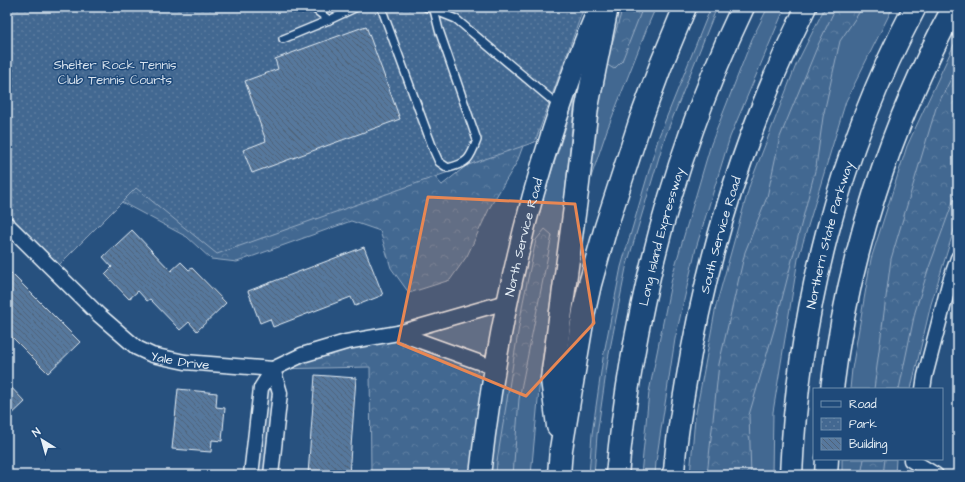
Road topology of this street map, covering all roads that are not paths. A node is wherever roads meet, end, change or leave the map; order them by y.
1 (312, 7) edge
2 (357, 7) edge
3 (381, 7) edge
4 (426, 7) edge
5 (599, 7) edge
6 (607, 7) edge
7 (685, 7) edge
8 (743, 7) edge
9 (806, 7) edge
10 (915, 7) edge
11 (954, 7) edge
12 (436, 9) edge
13 (329, 20) junction
14 (283, 39) dead end
15 (560, 107) junction
16 (7, 224) edge
17 (958, 258) edge
18 (506, 302) junction
19 (398, 333) junction
20 (495, 368) junction
21 (273, 369) junction
22 (832, 388) edge
23 (923, 388) edge
24 (561, 449) junction
25 (827, 460) edge
26 (911, 460) edge
27 (674, 474) edge
28 (251, 475) edge
29 (271, 475) edge
30 (480, 475) edge
31 (559, 475) edge
32 (617, 475) edge
33 (791, 475) edge
34 (826, 475) edge
35 (936, 475) edge

1 - 13 lane
2 - 13 lane
3 - 12 lane
4 - 12 lane
5 - 15 main road, North Service Road
6 - 24 highway
7 - 24 highway
8 - 32 highway, Long Island Expressway
9 - 27 main road, South Service Road
10 - 33 highway, Northern State Parkway
11 - 22 highway
12 - 15 lane
13 - 14 lane
15 - 18 main road, North Service Road
16 - 21 street, Yale Drive
17 - 23 street
18 - 19 street
18 - 20 main road, North Service Road
19 - 20 street
19 - 21 street
20 - 30 main road, North Service Road
21 - 28 street
21 - 29 street
24 - 31 highway
25 - 34 highway
26 - 35 street

